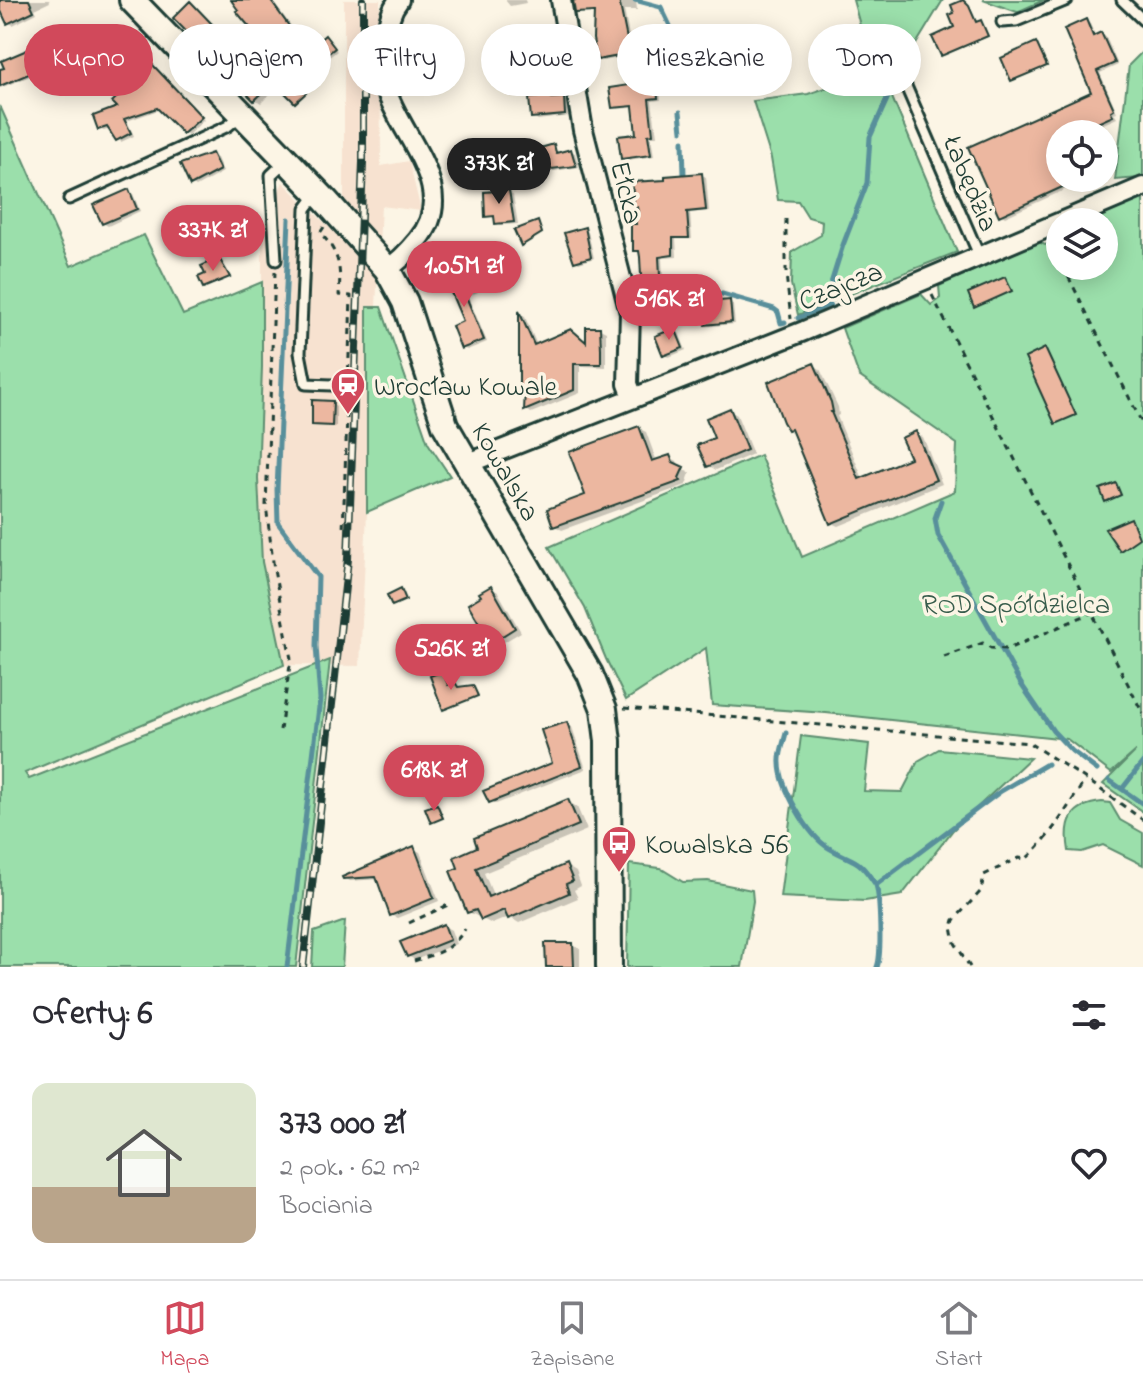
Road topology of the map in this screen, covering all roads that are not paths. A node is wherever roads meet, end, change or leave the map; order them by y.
1 (132, 0) edge
2 (399, 0) edge
3 (561, 0) edge
4 (1067, 0) edge
5 (1122, 0) edge
6 (1143, 20) edge
7 (1002, 22) dead end
8 (910, 96) edge
9 (242, 114) junction
10 (287, 160) junction
11 (1143, 187) edge
12 (318, 193) junction
13 (69, 199) dead end
14 (979, 255) junction
15 (276, 260) road end
16 (387, 269) junction
17 (332, 385) dead end
18 (633, 397) junction
19 (466, 464) junction
20 (609, 967) edge

1 - 9 street, Kowalska
2 - 16 street
3 - 18 street, Ełcka
4 - 7 lane
5 - 6 lane
8 - 14 lane, Łabędzia
9 - 10 street, Kowalska
9 - 13 lane
10 - 12 street, Kowalska
10 - 15 lane
11 - 14 street, Czajcza
12 - 16 street, Kowalska
12 - 17 lane
14 - 18 street, Czajcza
16 - 19 street, Kowalska
18 - 19 street, Czajcza
19 - 20 street, Kowalska

